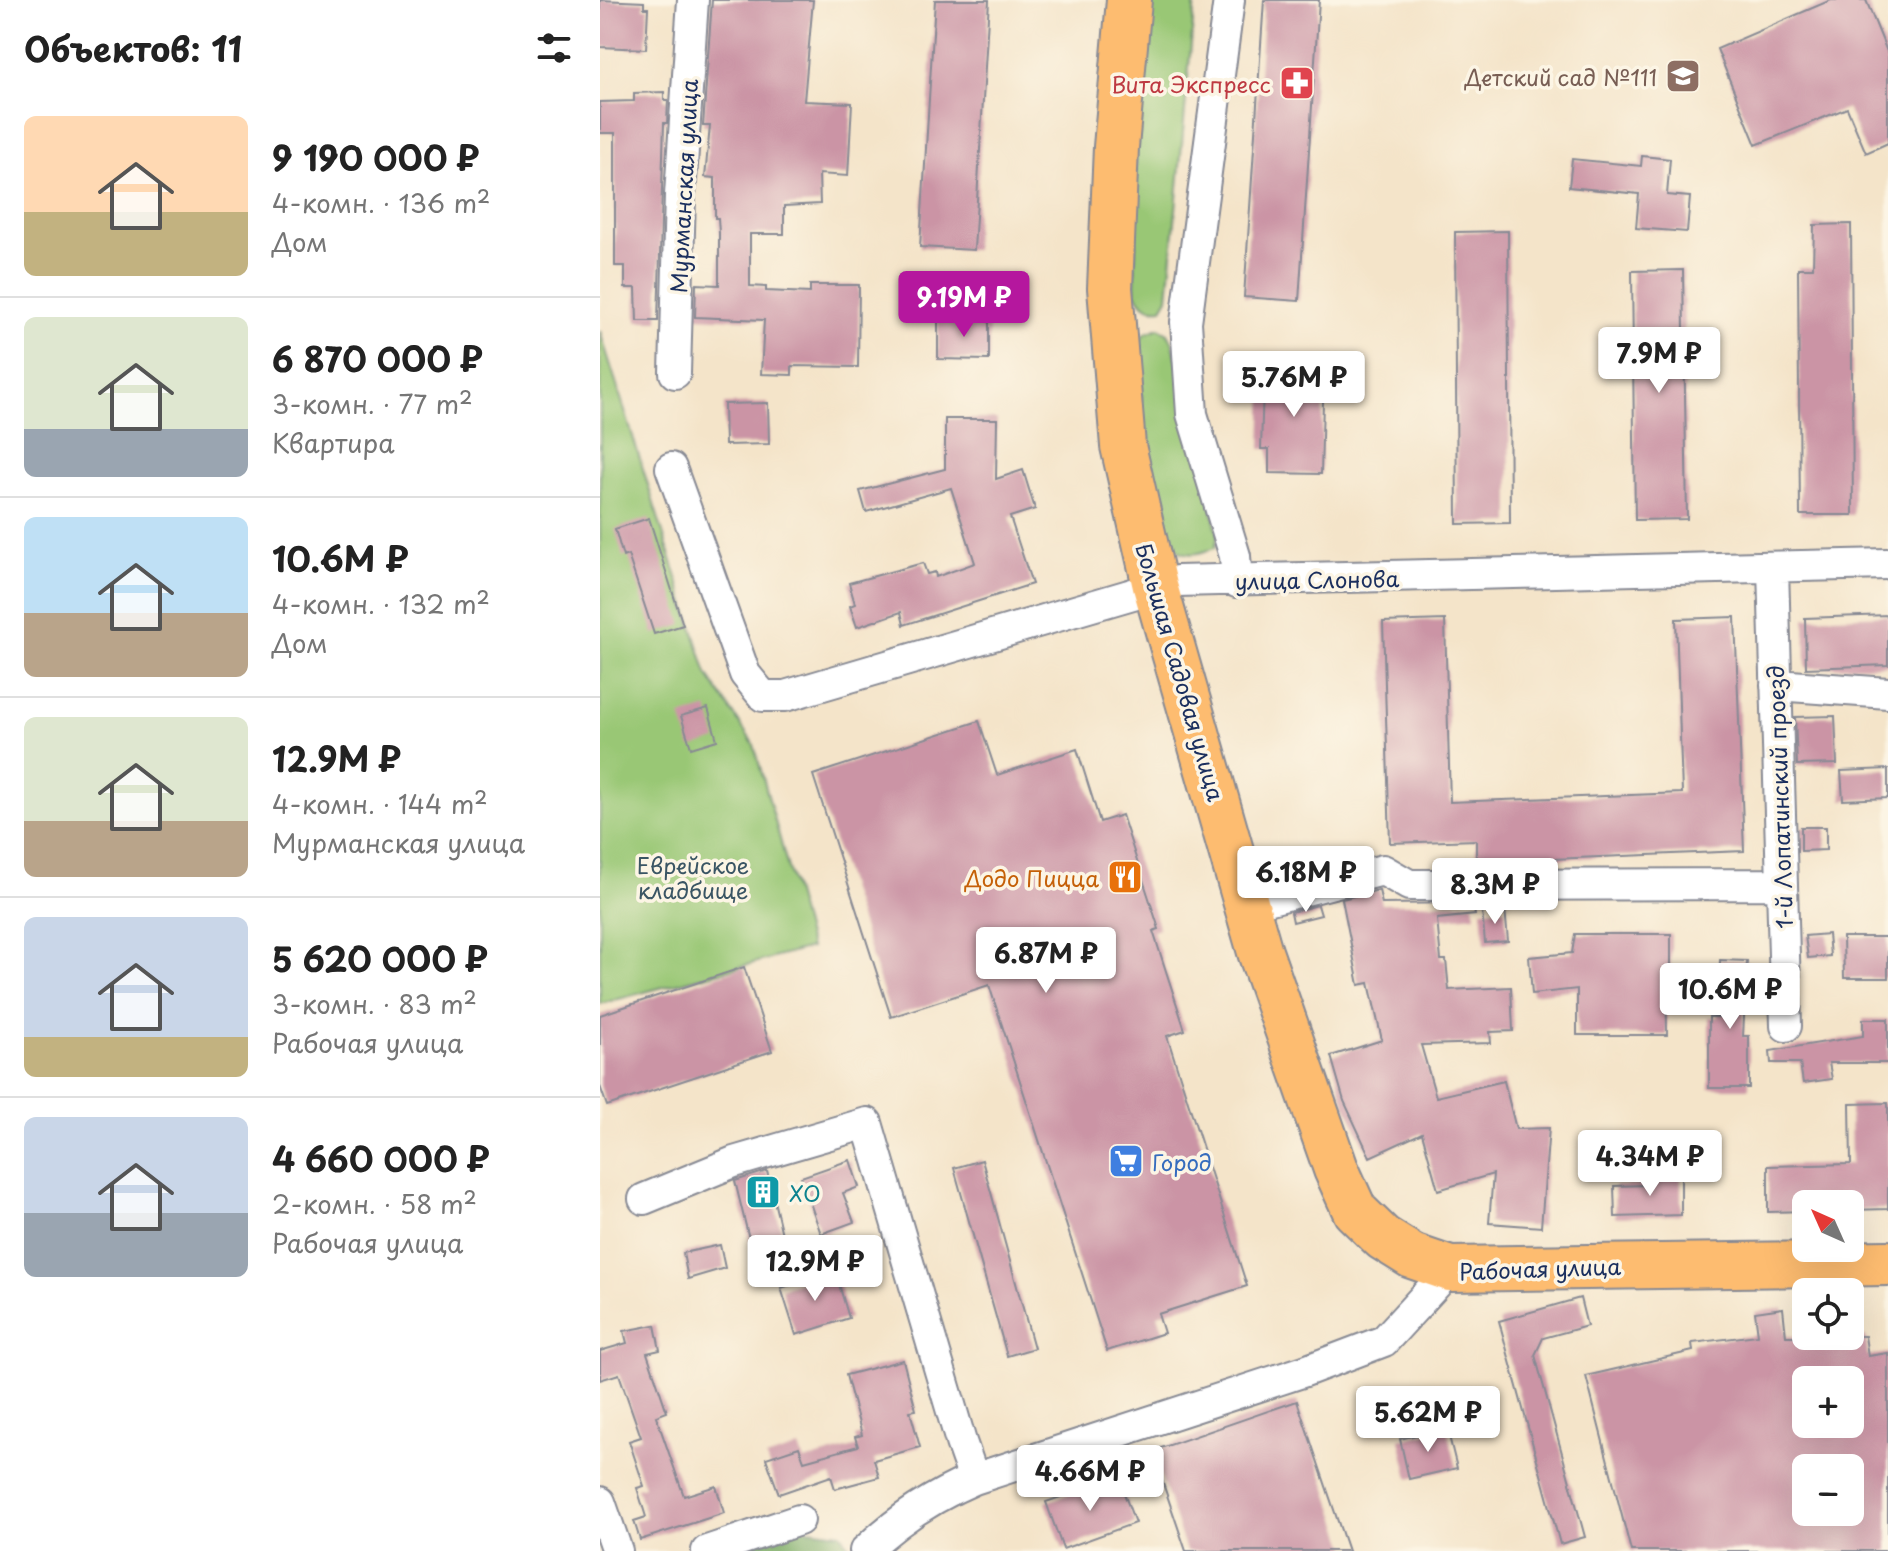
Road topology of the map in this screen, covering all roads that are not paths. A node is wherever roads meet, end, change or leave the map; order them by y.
1 (693, 0) edge
2 (1129, 0) edge
3 (1229, 0) edge
4 (675, 373) dead end
5 (671, 468) dead end
6 (1888, 564) edge
7 (1773, 568) junction
8 (1237, 582) junction
9 (1155, 586) junction
10 (1776, 685) junction
11 (1888, 693) edge
12 (1782, 884) junction
13 (1247, 905) junction
14 (1786, 1026) dead end
15 (644, 1199) dead end
16 (1888, 1263) edge
17 (1450, 1269) junction
18 (974, 1479) junction
19 (600, 1502) edge
20 (799, 1520) dead end
21 (872, 1544) edge
22 (617, 1551) edge
23 (707, 1551) edge

1 - 4 street, Мурманская улица
2 - 9 main road, Большая Садовая улица
3 - 8 street
5 - 9 street, улица Слонова
6 - 7 street, улица Слонова
7 - 8 street, улица Слонова
7 - 10 street, 1-й Лопатинский проезд
8 - 9 street, улица Слонова
9 - 13 main road, Большая Садовая улица
10 - 11 street
10 - 12 street, 1-й Лопатинский проезд
12 - 13 street
12 - 14 street, 1-й Лопатинский проезд
13 - 17 main road, Большая Садовая улица
15 - 18 street
16 - 17 main road, Рабочая улица
17 - 18 street, Рабочая улица
18 - 21 street, Рабочая улица
19 - 22 street
20 - 23 street

